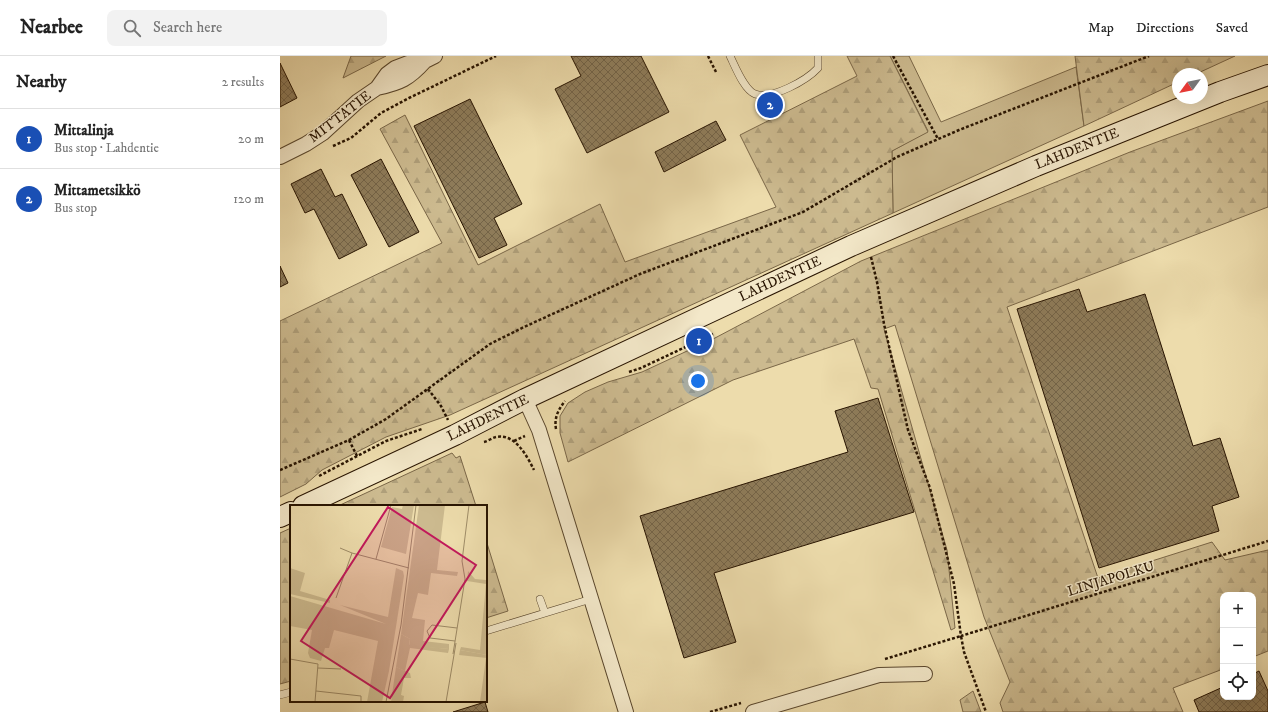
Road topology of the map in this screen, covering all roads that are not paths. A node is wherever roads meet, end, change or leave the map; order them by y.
1 (730, 56) edge
2 (818, 56) edge
3 (430, 58) edge
4 (1268, 75) edge
5 (280, 157) edge
6 (525, 399) junction
7 (305, 505) edge
8 (290, 512) edge
9 (280, 517) edge
10 (540, 599) dead end
11 (591, 599) junction
12 (545, 613) junction
13 (487, 631) edge
14 (925, 674) dead end
15 (290, 692) edge
16 (280, 695) edge
17 (626, 712) edge
18 (753, 712) edge

1 - 2 lane
3 - 5 street, MITTATIE
4 - 6 main road, LAHDENTIE
6 - 7 main road, LAHDENTIE
6 - 11 street
8 - 9 main road
10 - 12 lane
11 - 12 lane
11 - 17 street
12 - 13 lane
14 - 18 street
15 - 16 lane

